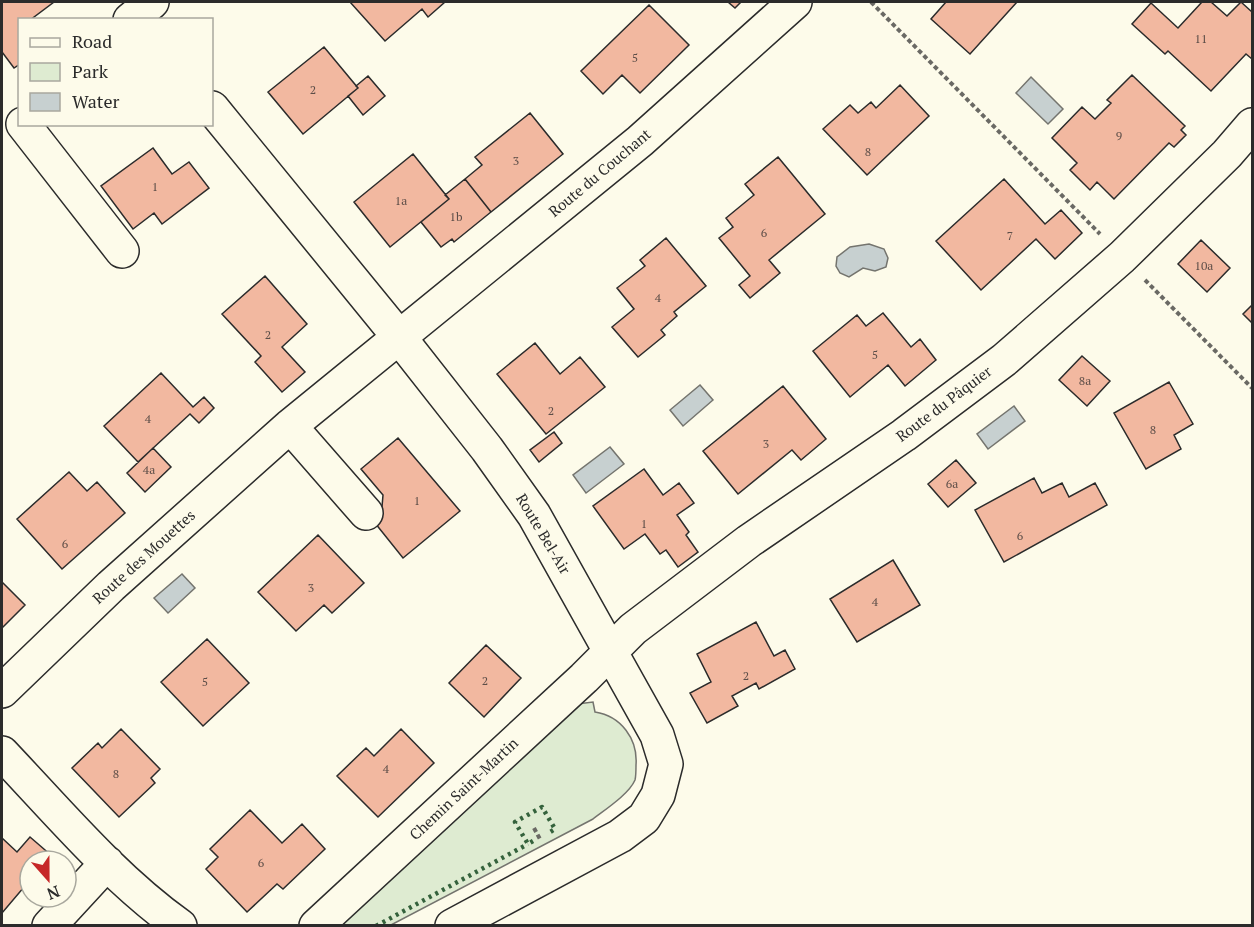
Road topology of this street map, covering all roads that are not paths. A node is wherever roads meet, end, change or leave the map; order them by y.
1 (795, 2) edge
2 (213, 109) edge
3 (1252, 125) edge
4 (22, 126) edge
5 (122, 251) dead end
6 (399, 337) junction
7 (290, 426) junction
8 (366, 513) dead end
9 (610, 652) junction
10 (2, 691) edge
11 (2, 753) edge
12 (107, 863) junction
13 (49, 926) edge
14 (180, 926) edge
15 (316, 926) edge
16 (452, 926) edge

1 - 6 street, Route du Couchant
2 - 6 street, Route Bel-Air
3 - 9 street, Route du Pâquier
4 - 5 street
6 - 7 street, Route des Mouettes
6 - 9 street, Route Bel-Air
7 - 8 street
7 - 10 street, Route des Mouettes
9 - 15 street, Chemin Saint-Martin
9 - 16 street, Route Bel-Air
11 - 12 street
12 - 13 street
12 - 14 street

